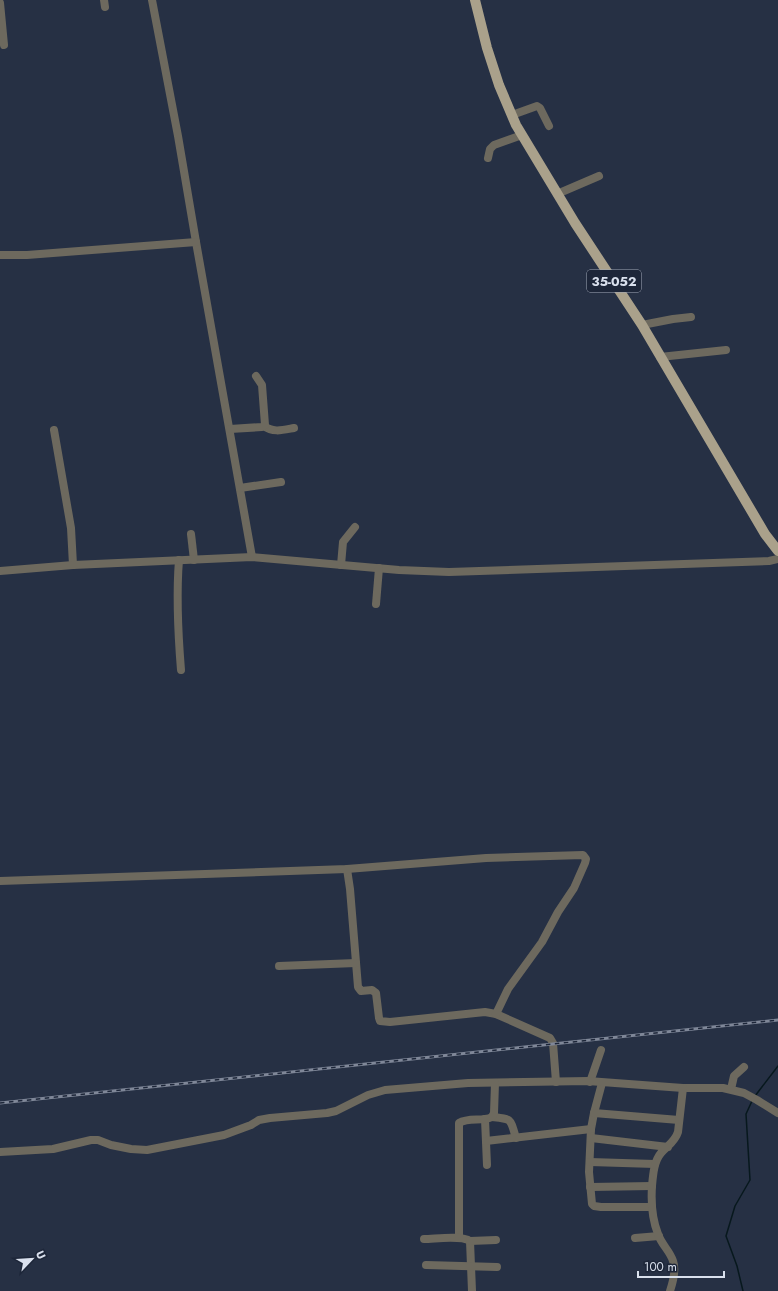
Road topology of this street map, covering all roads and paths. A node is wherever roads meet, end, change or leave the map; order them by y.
1 (152, 0) edge
2 (475, 0) edge
3 (0, 4) edge
4 (4, 45) dead end
5 (512, 116) junction
6 (549, 126) dead end
7 (522, 135) junction
8 (488, 158) dead end
9 (599, 176) dead end
10 (557, 194) junction
11 (196, 242) junction
12 (0, 255) edge
13 (691, 317) dead end
14 (642, 325) junction
15 (726, 350) dead end
16 (660, 357) junction
17 (256, 376) dead end
18 (264, 426) junction
19 (294, 428) dead end
20 (230, 429) junction
21 (54, 430) dead end
22 (281, 482) dead end
23 (240, 488) junction
24 (355, 527) dead end
25 (191, 534) dead end
26 (778, 551) edge
27 (252, 557) junction
28 (778, 559) edge
29 (179, 560) junction
30 (194, 560) junction
31 (73, 565) junction
32 (341, 565) junction
33 (379, 568) junction
34 (0, 570) edge
35 (376, 604) dead end
36 (181, 670) dead end
37 (347, 869) junction
38 (0, 881) edge
39 (356, 963) junction
40 (279, 966) dead end
41 (496, 1014) junction
42 (601, 1050) dead end
43 (744, 1067) dead end
44 (556, 1082) junction
45 (590, 1082) junction
46 (602, 1082) junction
47 (495, 1083) junction
48 (683, 1088) junction
49 (730, 1089) junction
50 (594, 1112) junction
51 (778, 1113) edge
52 (489, 1118) junction
53 (679, 1120) junction
54 (591, 1129) junction
55 (516, 1138) junction
56 (591, 1138) junction
57 (486, 1141) junction
58 (668, 1147) junction
59 (0, 1152) edge
60 (590, 1162) junction
61 (655, 1164) junction
62 (487, 1165) dead end
63 (652, 1186) junction
64 (590, 1187) junction
65 (652, 1207) junction
66 (658, 1236) junction
67 (460, 1238) junction
68 (635, 1238) dead end
69 (424, 1239) dead end
70 (470, 1240) junction
71 (496, 1240) dead end
72 (426, 1265) dead end
73 (471, 1267) junction
74 (497, 1267) dead end
75 (472, 1291) edge
76 (670, 1291) edge

1 - 11 street
2 - 5 main road, 35-052
3 - 4 street
5 - 6 street
5 - 7 main road, 35-052
7 - 8 street
7 - 10 main road, 35-052
9 - 10 street
10 - 14 main road, 35-052
11 - 12 street
11 - 20 street
13 - 14 street
14 - 16 main road, 35-052
15 - 16 street
16 - 26 main road, 35-052
17 - 18 street
18 - 19 street
18 - 20 street
20 - 23 street
21 - 31 street
22 - 23 street
23 - 27 street
24 - 32 street
25 - 30 street
27 - 30 street
27 - 32 street
28 - 33 street
29 - 30 street
29 - 31 street
29 - 36 street
31 - 34 street
32 - 33 street
33 - 35 street
37 - 38 street
37 - 39 street
37 - 41 street
39 - 40 street
39 - 41 street
41 - 44 street
42 - 45 street
43 - 49 street
44 - 45 street
44 - 47 street
45 - 46 street
46 - 48 street
46 - 50 street
47 - 52 street
47 - 59 street
48 - 49 street
48 - 53 street
49 - 51 street
50 - 53 street
50 - 54 street
52 - 55 street
52 - 57 street
52 - 67 street
53 - 58 street
54 - 55 street
54 - 56 street
55 - 57 street
56 - 58 street
56 - 60 street
57 - 62 street
58 - 61 street
60 - 61 street
60 - 64 street
61 - 63 street
63 - 64 street
63 - 65 street
64 - 65 street
65 - 66 street
66 - 68 street
66 - 76 street
67 - 69 street
67 - 70 street
70 - 71 street
70 - 73 street
72 - 73 street
73 - 74 street
73 - 75 street

